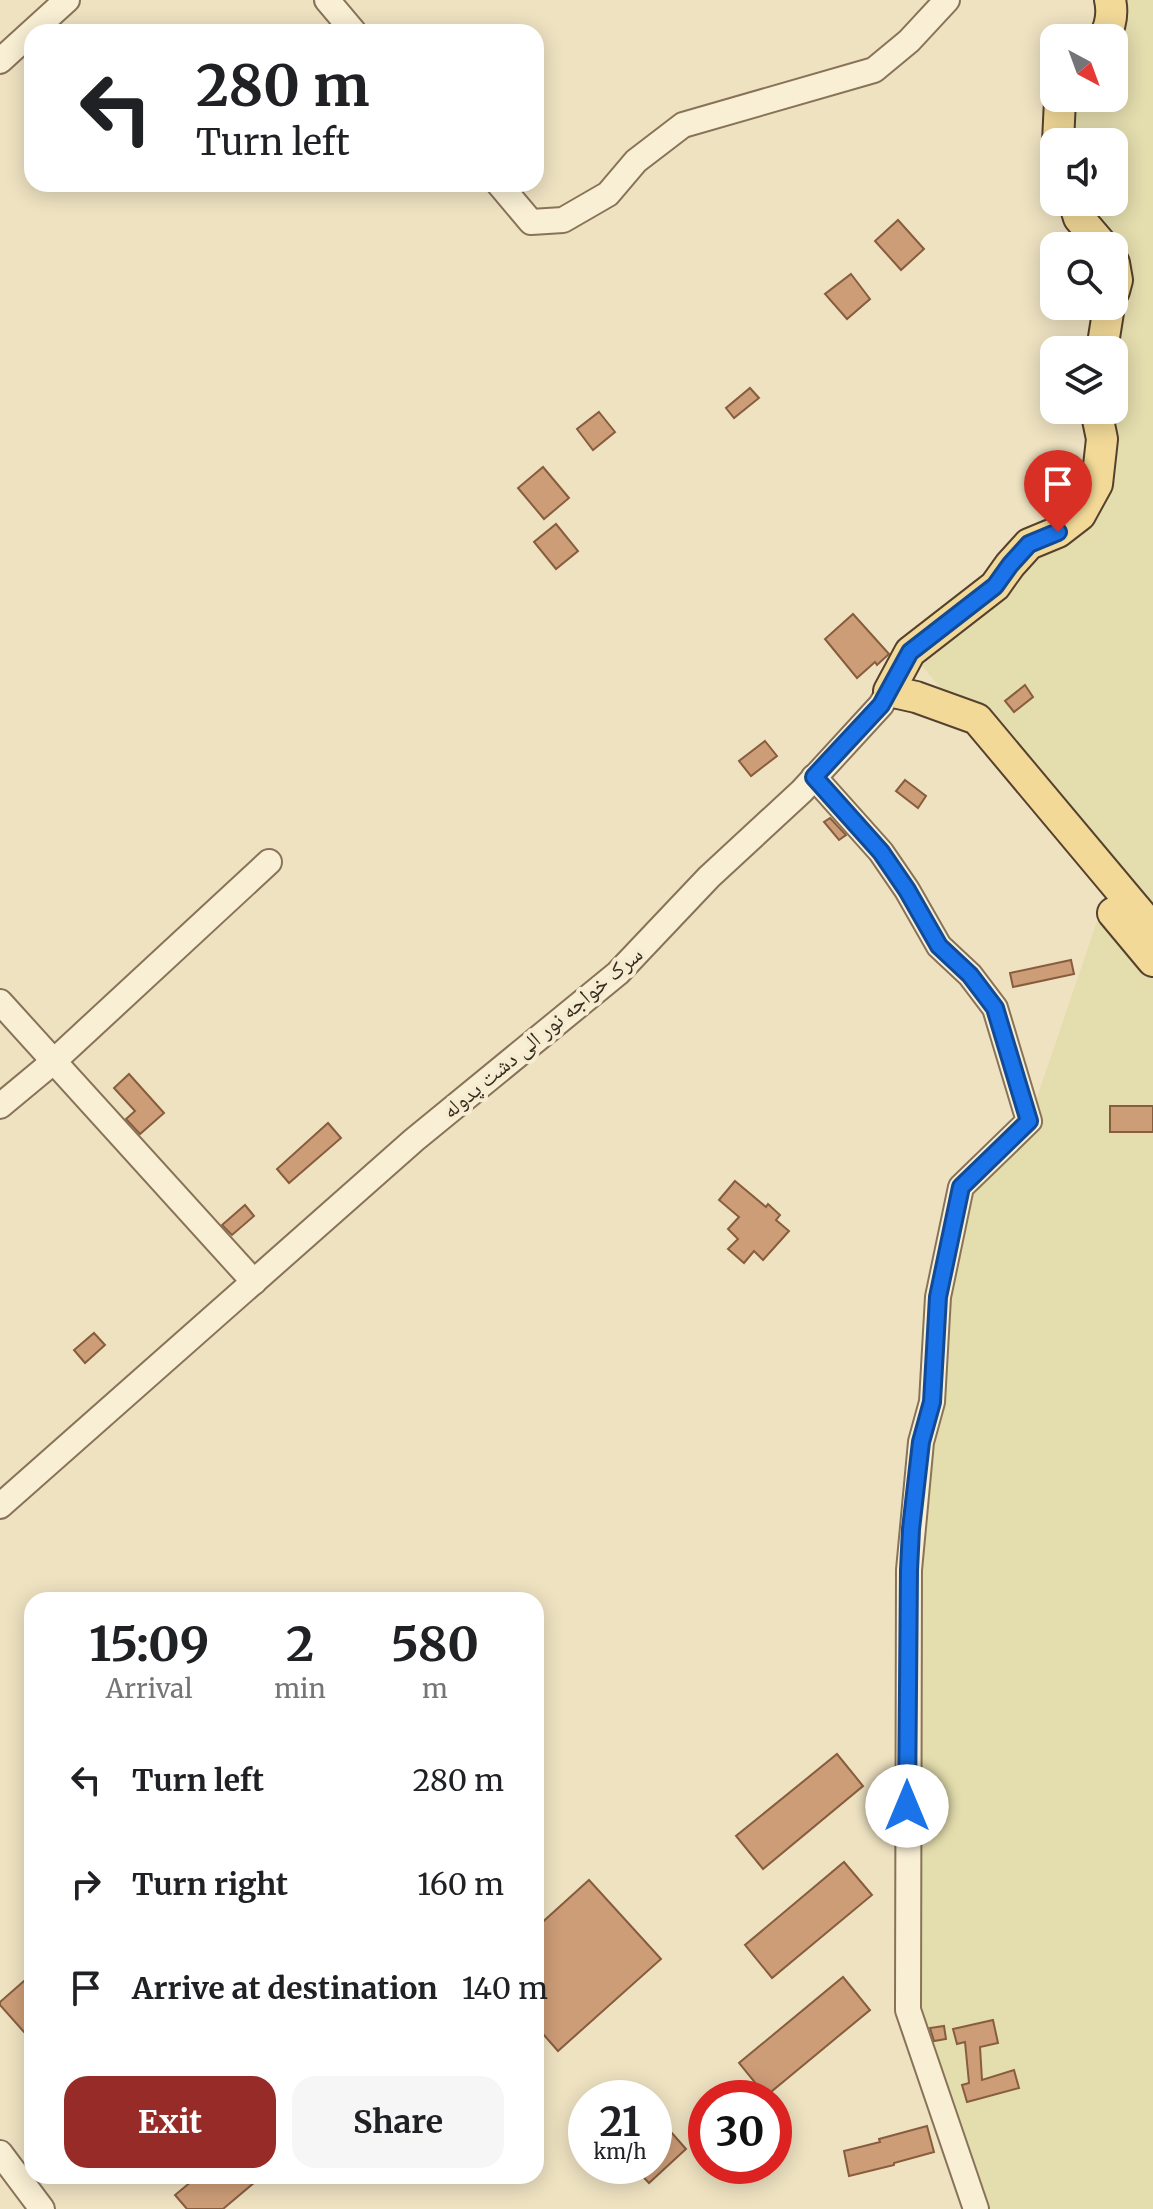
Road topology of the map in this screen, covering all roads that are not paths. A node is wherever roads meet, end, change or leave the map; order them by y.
1 (67, 0) edge
2 (327, 0) edge
3 (947, 0) edge
4 (1110, 0) edge
5 (41, 24) edge
6 (347, 24) edge
7 (1109, 24) edge
8 (24, 39) edge
9 (0, 61) edge
10 (506, 192) edge
11 (1078, 216) edge
12 (1091, 232) edge
13 (1099, 424) edge
14 (889, 691) junction
15 (939, 707) junction
16 (814, 777) junction
17 (269, 862) dead end
18 (1153, 929) edge
19 (1153, 961) edge
20 (0, 1002) edge
21 (53, 1062) junction
22 (0, 1106) edge
23 (254, 1282) junction
24 (0, 1506) edge
25 (0, 2153) edge
26 (42, 2209) edge
27 (976, 2209) edge

1 - 5 street
2 - 6 street
3 - 10 street
4 - 7 main road
8 - 9 street
11 - 12 main road
13 - 14 main road, سرک خواجه نور الی دشت پدوله
14 - 15 main road
14 - 16 street, سرک خواجه نور الی دشت پدوله
15 - 18 main road
15 - 19 main road
16 - 23 street, سرک خواجه نور الی دشت پدوله
16 - 27 street
17 - 21 street
20 - 21 street
21 - 22 street
21 - 23 street
23 - 24 street, سرک خواجه نور الی دشت پدوله
25 - 26 street

